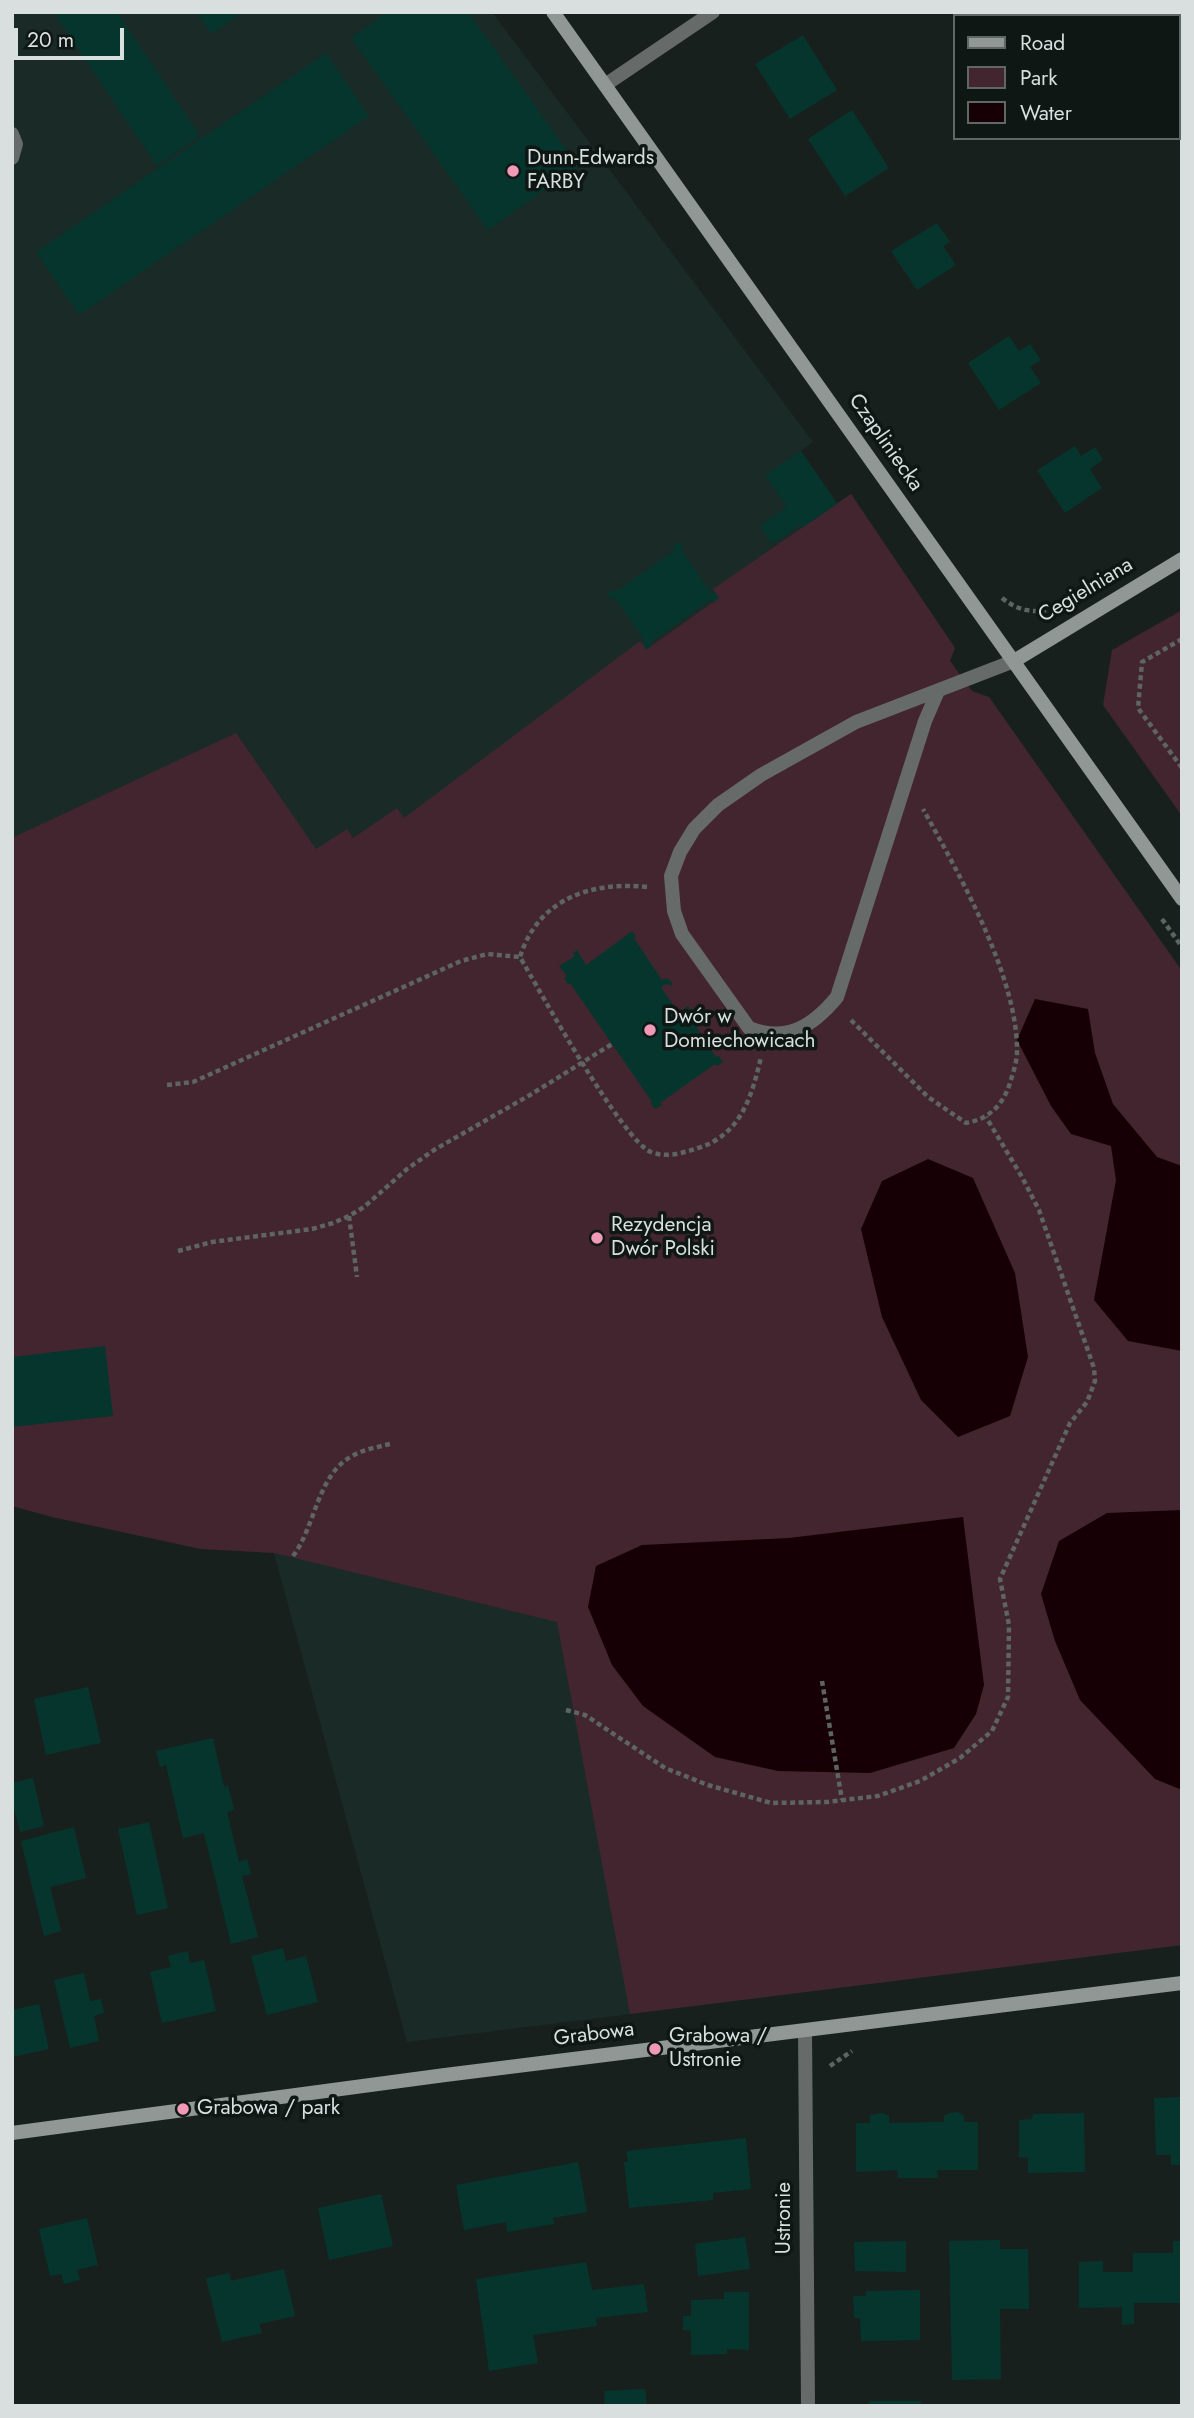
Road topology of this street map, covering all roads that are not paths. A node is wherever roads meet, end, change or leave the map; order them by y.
1 (553, 12) edge
2 (713, 12) edge
3 (605, 85) junction
4 (12, 134) edge
5 (12, 158) edge
6 (1182, 559) edge
7 (1014, 660) junction
8 (937, 691) junction
9 (1182, 899) edge
10 (1182, 1983) edge
11 (805, 2031) junction
12 (12, 2133) edge
13 (808, 2406) edge

1 - 3 street, Czapliniecka
2 - 3 street
3 - 7 street, Czapliniecka
4 - 5 street
6 - 7 street, Cegielniana
7 - 8 street
7 - 9 street, Czapliniecka
8 - 8 street
10 - 11 street, Grabowa
11 - 12 street, Grabowa
11 - 13 street, Ustronie

